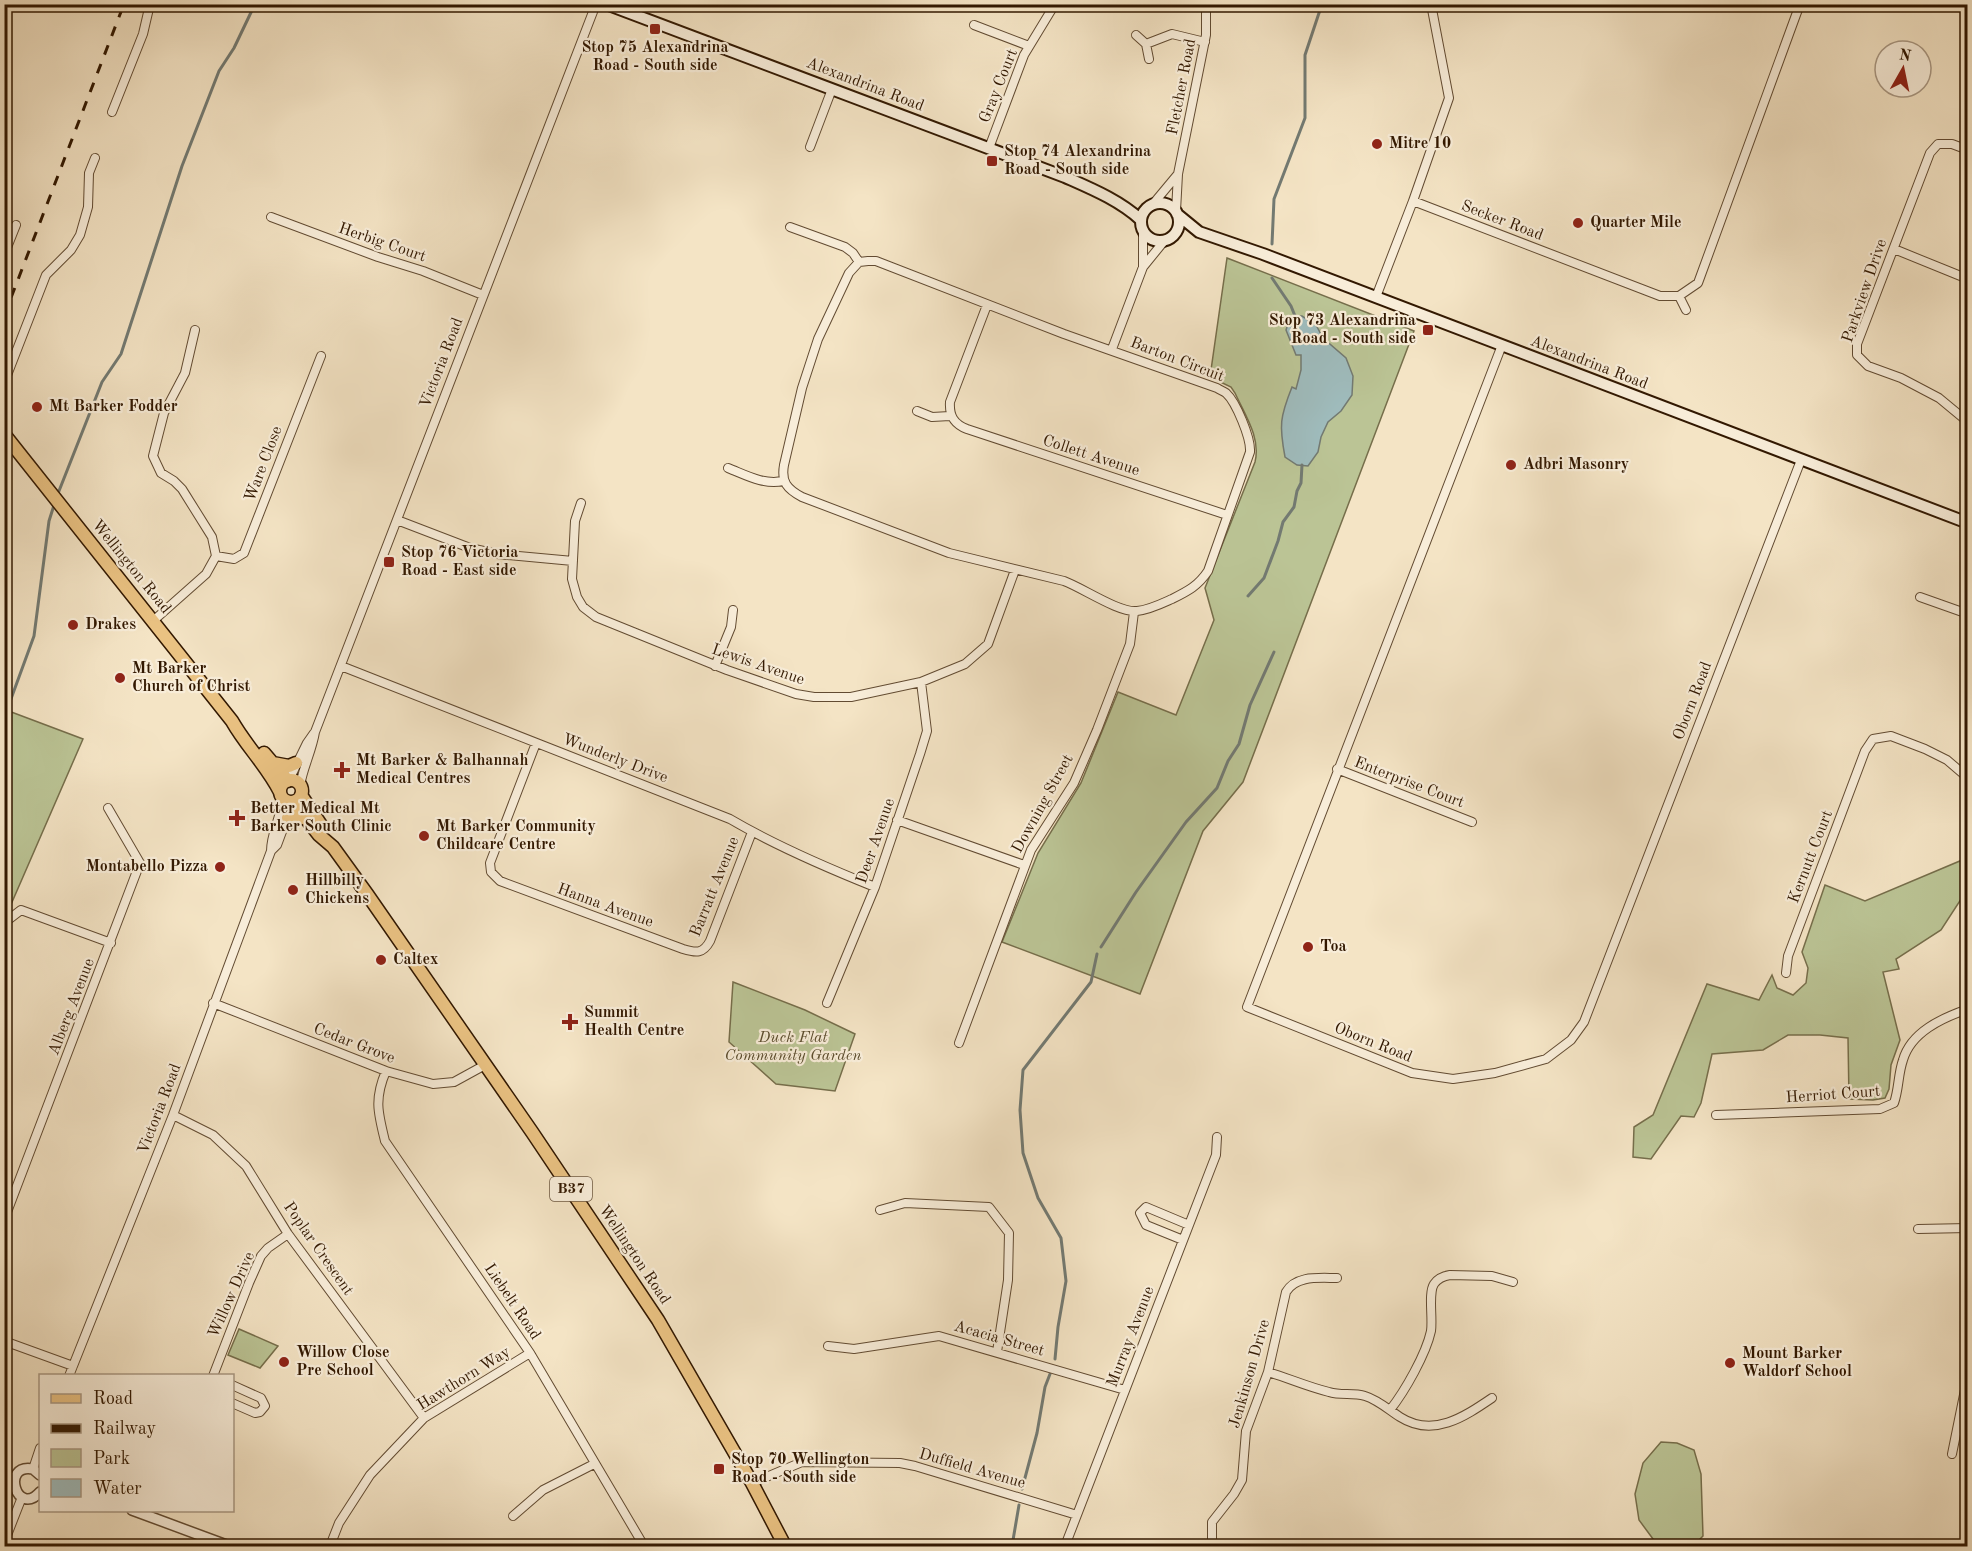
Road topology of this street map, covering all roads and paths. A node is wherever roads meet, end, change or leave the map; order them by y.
1 (150, 4) edge
2 (596, 4) edge
3 (606, 4) edge
4 (1055, 4) edge
5 (1206, 4) edge
6 (1431, 4) edge
7 (1800, 4) edge
8 (974, 25) dead end
9 (1136, 35) dead end
10 (1204, 42) junction
11 (1146, 44) junction
12 (1029, 46) junction
13 (1149, 59) dead end
14 (832, 89) junction
15 (112, 112) dead end
16 (810, 147) dead end
17 (989, 148) junction
18 (1968, 150) edge
19 (95, 158) dead end
20 (1178, 174) junction
21 (1112, 199) junction
22 (1413, 201) junction
23 (1151, 205) junction
24 (1177, 213) junction
25 (271, 217) dead end
26 (16, 225) dead end
27 (1142, 225) junction
28 (790, 227) dead end
29 (1199, 232) junction
30 (1167, 239) junction
31 (1894, 249) junction
32 (4, 255) edge
33 (859, 262) junction
34 (1143, 267) junction
35 (1968, 279) edge
36 (483, 295) junction
37 (1679, 296) junction
38 (1376, 297) junction
39 (987, 305) junction
40 (1686, 310) dead end
41 (195, 330) dead end
42 (1502, 345) junction
43 (1112, 349) junction
44 (321, 356) dead end
45 (4, 383) edge
46 (916, 411) dead end
47 (950, 416) junction
48 (1968, 422) edge
49 (4, 434) edge
50 (1802, 460) junction
51 (728, 468) dead end
52 (783, 481) junction
53 (581, 503) dead end
54 (1227, 514) junction
55 (397, 520) junction
56 (1968, 523) edge
57 (216, 556) junction
58 (573, 561) junction
59 (1015, 570) junction
60 (1920, 597) dead end
61 (733, 610) dead end
62 (1134, 612) junction
63 (1968, 614) edge
64 (153, 621) junction
65 (341, 666) junction
66 (715, 666) junction
67 (921, 682) junction
68 (232, 721) junction
69 (315, 732) junction
70 (536, 743) junction
71 (273, 763) junction
72 (296, 763) junction
73 (1337, 769) junction
74 (1968, 778) edge
75 (291, 792) junction
76 (108, 808) dead end
77 (288, 818) junction
78 (307, 819) junction
79 (897, 820) junction
80 (1472, 822) dead end
81 (752, 832) junction
82 (333, 847) junction
83 (271, 851) junction
84 (1024, 866) junction
85 (874, 887) junction
86 (4, 923) edge
87 (111, 943) junction
88 (701, 952) joint
89 (1786, 973) dead end
90 (213, 1003) junction
91 (827, 1003) dead end
92 (1968, 1009) edge
93 (959, 1043) dead end
94 (485, 1065) junction
95 (386, 1071) junction
96 (173, 1115) junction
97 (1716, 1115) dead end
98 (1217, 1137) dead end
99 (880, 1210) dead end
100 (4, 1220) edge
101 (1189, 1225) junction
102 (1968, 1228) edge
103 (1918, 1229) dead end
104 (288, 1234) junction
105 (1183, 1240) junction
106 (1337, 1278) dead end
107 (1513, 1282) dead end
108 (4, 1341) edge
109 (828, 1346) dead end
110 (997, 1352) junction
111 (530, 1353) junction
112 (73, 1366) junction
113 (1268, 1372) junction
114 (70, 1374) edge
115 (214, 1374) edge
116 (1968, 1375) edge
117 (234, 1386) edge
118 (1125, 1390) junction
119 (1492, 1398) dead end
120 (234, 1404) edge
121 (1390, 1410) junction
122 (424, 1418) junction
123 (1952, 1454) dead end
124 (39, 1456) edge
125 (594, 1464) junction
126 (37, 1472) edge
127 (8, 1479) edge
128 (752, 1483) junction
129 (39, 1493) edge
130 (22, 1497) junction
131 (142, 1512) edge
132 (157, 1515) edge
133 (1077, 1515) junction
134 (513, 1516) dead end
135 (4, 1543) edge
136 (229, 1546) edge
137 (330, 1546) edge
138 (644, 1546) edge
139 (785, 1546) edge
140 (1065, 1546) edge
141 (1214, 1546) edge

1 - 15 street
2 - 36 street, Victoria Road
3 - 14 main road, Alexandrina Road
4 - 12 street, Gray Court
5 - 10 street, Fletcher Road
6 - 22 street
7 - 37 street
8 - 12 street
9 - 11 street
10 - 11 street
10 - 20 street, Fletcher Road
11 - 13 street
12 - 17 street, Gray Court
14 - 16 street
14 - 17 main road, Alexandrina Road
17 - 21 main road, Alexandrina Road
18 - 31 street, Parkview Drive
19 - 45 street
20 - 23 street, Fletcher Road
20 - 24 street, Fletcher Road
21 - 23 main road, Alexandrina Road
21 - 27 main road, Alexandrina Road
22 - 37 street, Secker Road
22 - 38 street
23 - 24 main road
23 - 27 main road
24 - 29 main road, Alexandrina Road
24 - 30 main road
25 - 36 street, Herbig Court
26 - 32 street
27 - 30 main road
27 - 34 street
28 - 33 street
29 - 30 main road
29 - 38 main road, Alexandrina Road
30 - 34 street
31 - 35 street
31 - 48 street, Parkview Drive
33 - 39 street, Barton Circuit
33 - 52 street
34 - 43 street
36 - 55 street, Victoria Road
37 - 40 street
38 - 42 main road, Alexandrina Road
39 - 43 street, Barton Circuit
39 - 47 street
41 - 57 street
42 - 50 main road, Alexandrina Road
42 - 73 street, Oborn Road
43 - 54 street, Barton Circuit
44 - 57 street, Ware Close
46 - 47 street, Collett Avenue
47 - 54 street, Collett Avenue
49 - 64 main road, Wellington Road / B37
50 - 56 main road, Alexandrina Road
50 - 73 street, Oborn Road
51 - 52 street
52 - 59 street
53 - 58 street, Lewis Avenue
54 - 62 street, Barton Circuit
55 - 58 street
55 - 65 street, Victoria Road
57 - 64 street
58 - 66 street, Lewis Avenue
59 - 62 street
59 - 67 street, Lewis Avenue
60 - 63 street
61 - 66 street
62 - 84 street, Downing Street
64 - 68 main road, Wellington Road / B37
65 - 69 street, Victoria Road
65 - 70 street, Wunderly Drive
66 - 67 street, Lewis Avenue
67 - 79 street, Deer Avenue
68 - 71 main road, Wellington Road / B37
68 - 75 main road, Wellington Road / B37
69 - 72 street, Victoria Road
69 - 75 street, Victoria Road
70 - 81 street, Wunderly Drive
70 - 88 street, Hanna Avenue
71 - 72 main road
71 - 75 main road, Wellington Road / B37
72 - 75 street, Victoria Road
73 - 80 street, Enterprise Court
74 - 89 street, Kernutt Court
75 - 77 street, Victoria Road
75 - 78 main road, Wellington Road / B37
75 - 82 main road, Wellington Road / B37
75 - 83 street, Victoria Road
76 - 87 street, Alberg Avenue
77 - 78 main road
77 - 83 street, Victoria Road
78 - 82 main road, Wellington Road / B37
79 - 84 street
79 - 85 street, Deer Avenue
81 - 85 street, Wunderly Drive
81 - 88 street, Barratt Avenue
82 - 94 main road, Wellington Road / B37
83 - 90 street, Victoria Road
84 - 93 street, Downing Street
85 - 91 street, Deer Avenue
86 - 87 street
87 - 100 street, Alberg Avenue
90 - 95 street, Cedar Grove
90 - 96 street, Victoria Road
92 - 97 street, Herriot Court
94 - 95 street, Cedar Grove
94 - 128 main road, Wellington Road / B37
95 - 111 street, Liebelt Road
96 - 104 street, Poplar Crescent
96 - 112 street, Victoria Road
98 - 101 street, Murray Avenue
99 - 110 street
101 - 105 street, Murray Avenue
101 - 105 street
102 - 103 street
104 - 115 street, Willow Drive
104 - 122 street, Poplar Crescent
105 - 118 street, Murray Avenue
106 - 113 street, Jenkinson Drive
107 - 121 street
108 - 112 street
109 - 110 street, Acacia Street
110 - 118 street, Acacia Street
111 - 122 street, Hawthorn Way
111 - 125 street, Liebelt Road
112 - 114 street, Victoria Road
113 - 121 street
113 - 141 street, Jenkinson Drive
116 - 123 street
117 - 120 street
118 - 133 street, Murray Avenue
119 - 121 street
122 - 137 street, Hawthorn Way
124 - 126 street
125 - 134 street
125 - 138 street, Liebelt Road
126 - 127 street
127 - 130 street
128 - 133 street, Duffield Avenue
128 - 139 main road, Wellington Road / B37
129 - 130 street
130 - 135 street
131 - 132 street
132 - 136 street
133 - 140 street, Murray Avenue

